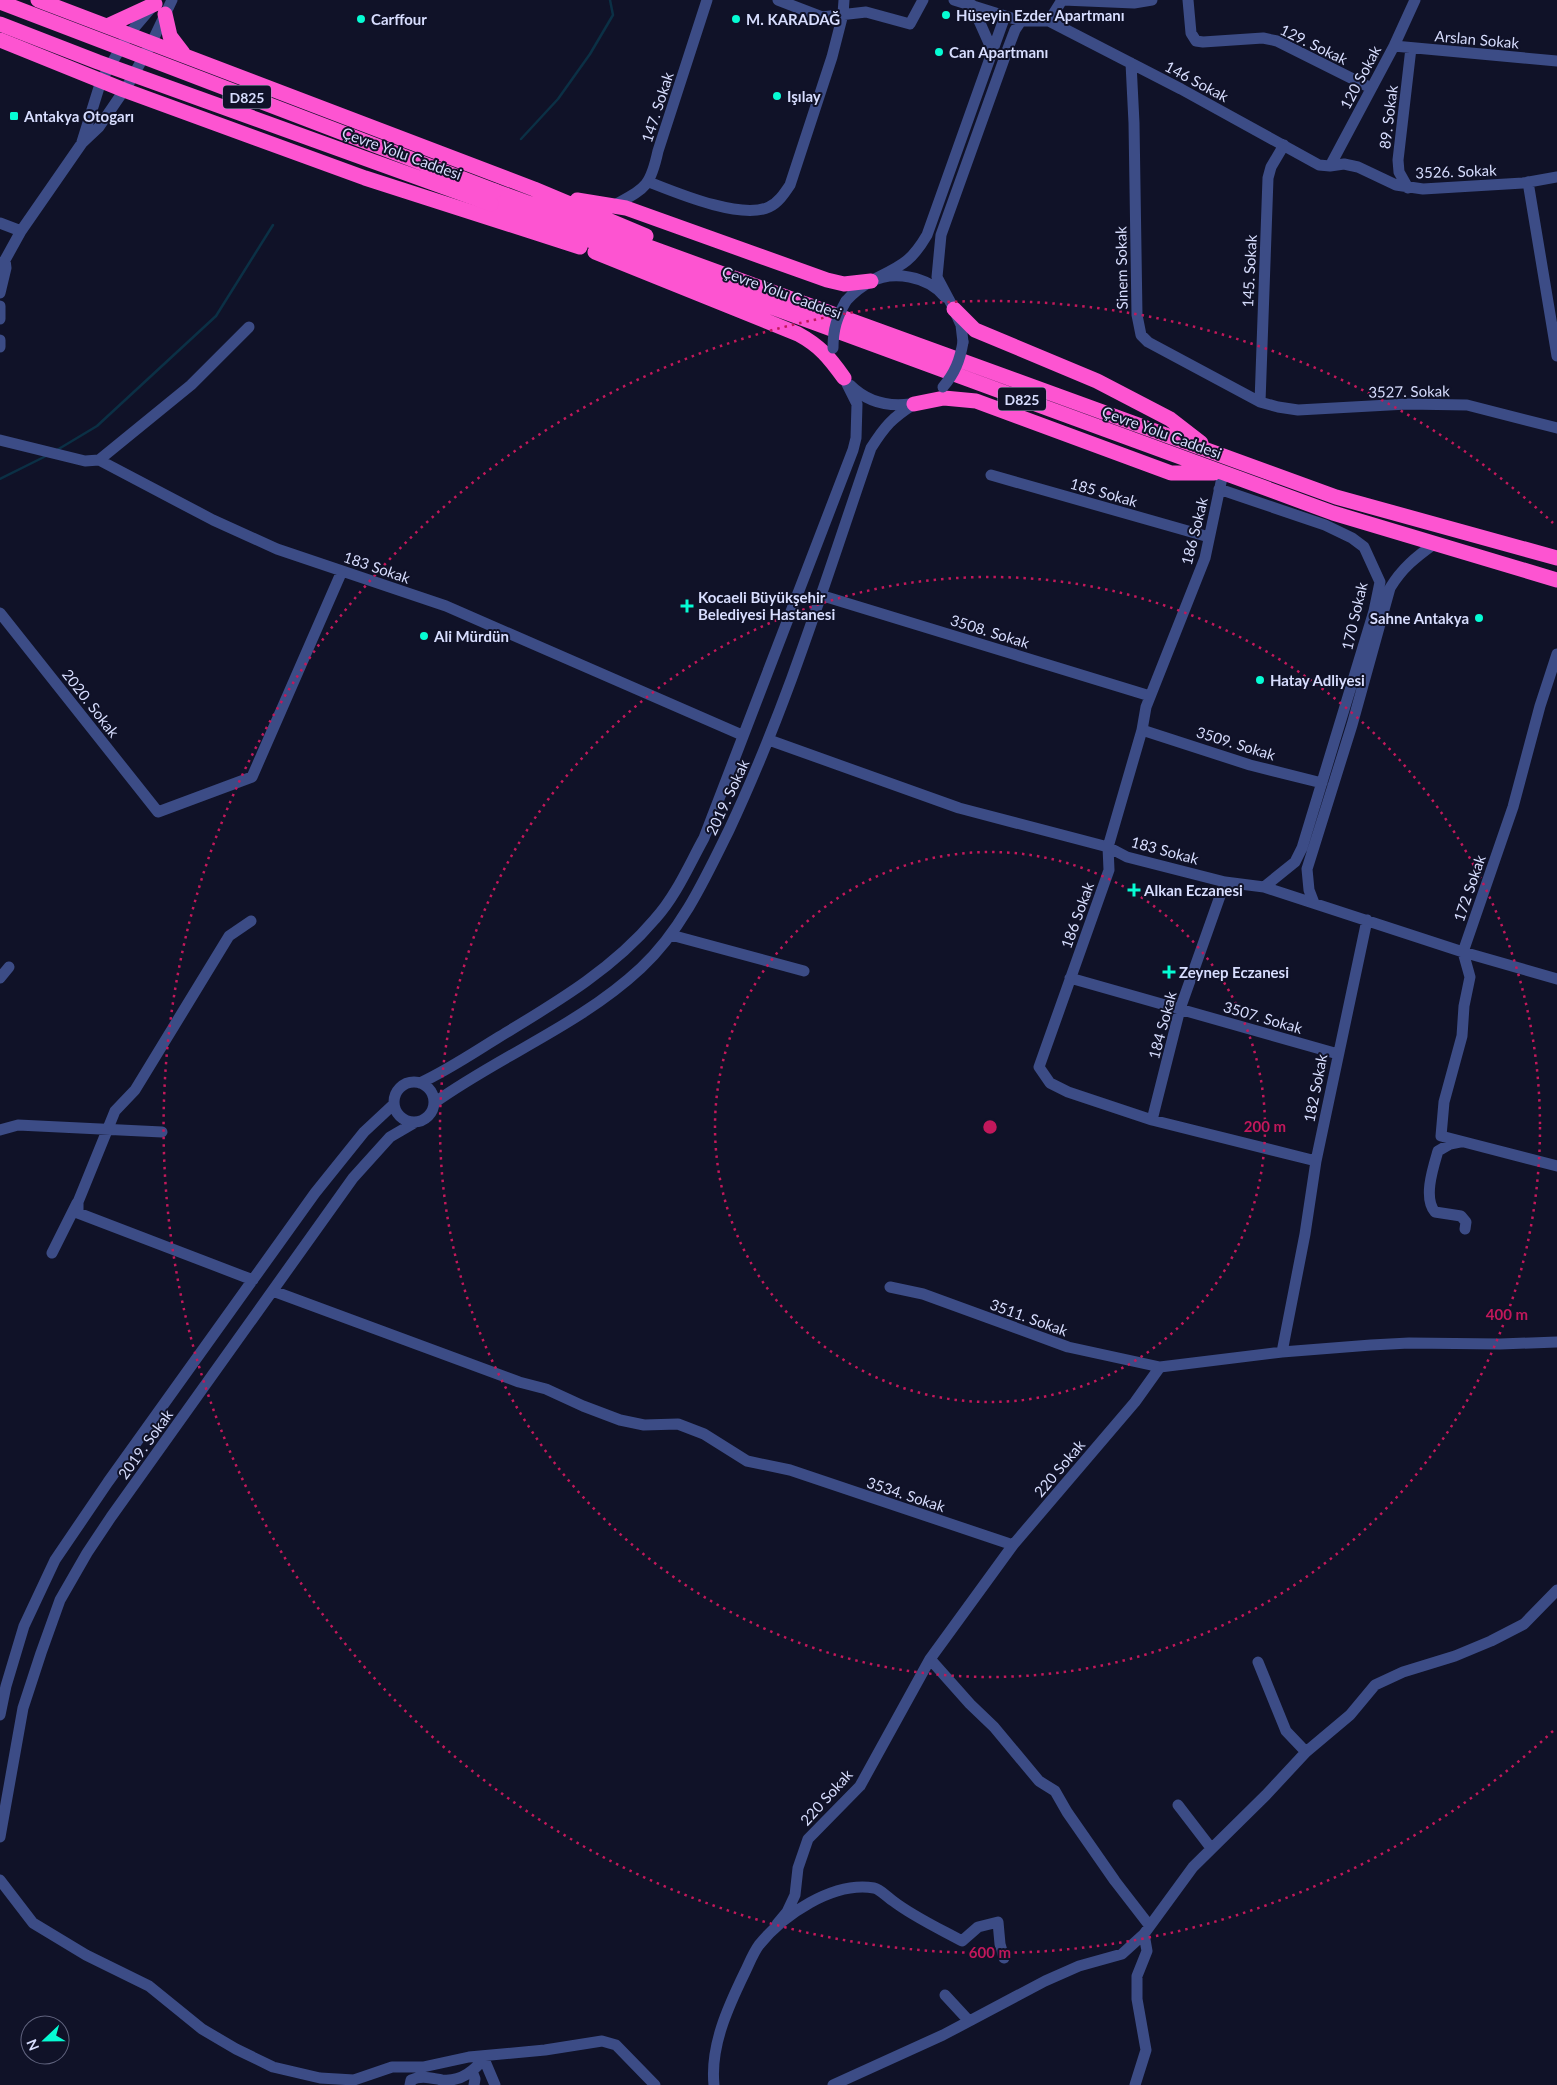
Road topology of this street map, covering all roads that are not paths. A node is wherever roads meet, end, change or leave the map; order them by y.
1 (38, 0) edge
2 (172, 0) edge
3 (707, 0) edge
4 (778, 0) edge
5 (844, 0) edge
6 (923, 0) edge
7 (954, 0) edge
8 (1062, 0) edge
9 (1152, 0) edge
10 (1188, 0) edge
11 (1414, 0) edge
12 (0, 2) edge
13 (972, 5) junction
14 (159, 6) edge
15 (843, 14) junction
16 (1005, 16) junction
17 (1021, 21) junction
18 (1050, 21) junction
19 (0, 24) edge
20 (107, 26) junction
21 (129, 34) junction
22 (0, 40) edge
23 (152, 42) junction
24 (1394, 46) junction
25 (1411, 48) junction
26 (992, 50) junction
27 (184, 54) junction
28 (1557, 61) edge
29 (1131, 63) junction
30 (101, 81) junction
31 (1371, 88) junction
32 (124, 90) junction
33 (82, 143) junction
34 (1284, 145) junction
35 (1330, 166) junction
36 (1557, 176) edge
37 (649, 182) junction
38 (1528, 182) junction
39 (1408, 188) junction
40 (548, 194) junction
41 (493, 197) junction
42 (613, 206) junction
43 (0, 223) edge
44 (21, 231) junction
45 (582, 247) junction
46 (2, 262) edge
47 (872, 281) junction
48 (0, 293) edge
49 (732, 293) junction
50 (0, 306) edge
51 (954, 309) junction
52 (825, 311) junction
53 (0, 320) edge
54 (249, 327) dead end
55 (0, 340) edge
56 (0, 347) edge
57 (1557, 356) edge
58 (844, 378) junction
59 (1260, 402) junction
60 (914, 404) junction
61 (1557, 428) edge
62 (0, 440) edge
63 (1215, 452) junction
64 (98, 460) junction
65 (1223, 473) junction
66 (991, 476) dead end
67 (1220, 489) junction
68 (1209, 537) junction
69 (1434, 544) junction
70 (1557, 558) edge
71 (342, 571) junction
72 (1557, 580) edge
73 (820, 595) junction
74 (0, 613) edge
75 (1557, 654) edge
76 (1150, 696) junction
77 (1142, 730) junction
78 (742, 735) junction
79 (769, 740) junction
80 (1322, 783) junction
81 (1108, 847) junction
82 (1225, 882) junction
83 (1264, 887) junction
84 (1314, 903) junction
85 (1367, 920) junction
86 (251, 921) dead end
87 (671, 935) junction
88 (1463, 952) junction
89 (9, 967) dead end
90 (804, 972) dead end
91 (0, 978) edge
92 (1070, 978) junction
93 (1557, 979) edge
94 (1180, 1009) junction
95 (1338, 1054) junction
96 (420, 1083) junction
97 (434, 1103) junction
98 (394, 1104) junction
99 (1152, 1120) junction
100 (414, 1123) junction
101 (0, 1130) edge
102 (108, 1130) junction
103 (162, 1132) dead end
104 (1462, 1141) junction
105 (1316, 1161) junction
106 (1557, 1166) edge
107 (78, 1202) junction
108 (1465, 1230) dead end
109 (52, 1253) dead end
110 (253, 1280) junction
111 (890, 1287) dead end
112 (273, 1291) junction
113 (1557, 1342) edge
114 (1282, 1352) junction
115 (1160, 1367) junction
116 (1013, 1545) junction
117 (1557, 1590) edge
118 (930, 1659) junction
119 (1258, 1662) dead end
120 (0, 1715) edge
121 (1306, 1752) junction
122 (1178, 1805) dead end
123 (0, 1838) edge
124 (1212, 1848) junction
125 (0, 1880) edge
126 (777, 1924) junction
127 (1147, 1930) junction
128 (1004, 1958) dead end
129 (944, 1995) dead end
130 (969, 2021) junction
131 (485, 2058) junction
132 (472, 2071) junction
133 (354, 2082) edge
134 (410, 2085) edge
135 (474, 2085) edge
136 (495, 2085) edge
137 (655, 2085) edge
138 (714, 2085) edge
139 (833, 2085) edge
140 (1134, 2085) edge

1 - 20 highway
2 - 14 street
3 - 37 street, 147. Sokak
4 - 15 street
5 - 15 street
6 - 15 street
7 - 13 street
8 - 9 street
8 - 18 street
10 - 31 street, 129. Sokak
11 - 24 street, 120 Sokak
12 - 41 highway, Çevre Yolu Caddesi / D825, bridge
13 - 16 street
13 - 26 street
14 - 20 highway
14 - 21 street
14 - 23 street
14 - 27 highway
15 - 37 street
16 - 17 street
16 - 26 street
17 - 18 street
17 - 51 street
18 - 29 street, 146 Sokak
19 - 41 highway, Çevre Yolu Caddesi / D825, bridge
20 - 21 highway
21 - 23 highway
21 - 30 street
22 - 30 highway
23 - 27 highway
23 - 32 street
24 - 25 street, Arslan Sokak
24 - 31 street, 120 Sokak
25 - 28 street, Arslan Sokak
25 - 39 street, 89. Sokak
26 - 47 street
27 - 40 highway
29 - 34 street, 146 Sokak
29 - 59 street, Sinem Sokak
30 - 32 highway
30 - 33 street
31 - 35 street, 120 Sokak
32 - 33 street
32 - 45 highway
33 - 44 street
34 - 35 street, 146 Sokak
34 - 59 street, 145. Sokak
35 - 39 street, 3526. Sokak
36 - 38 street, 3526. Sokak
37 - 42 street
38 - 39 street, 3526. Sokak
38 - 57 street
40 - 42 highway
40 - 52 highway
41 - 49 highway, Çevre Yolu Caddesi / D825
41 - 52 highway, Çevre Yolu Caddesi / D825
42 - 47 highway
43 - 44 street
44 - 46 street
45 - 49 highway
45 - 58 highway
46 - 48 street
47 - 51 street
47 - 58 street, bridge
49 - 65 highway, Çevre Yolu Caddesi / D825
50 - 53 street
51 - 60 street, bridge
51 - 63 highway
52 - 63 highway, Çevre Yolu Caddesi / D825
54 - 64 street
55 - 56 street
58 - 60 street
58 - 78 street, 2019. Sokak
59 - 61 street, 3527. Sokak
60 - 65 highway
60 - 73 street, 2019. Sokak
62 - 64 street, 183 Sokak
63 - 70 highway, Çevre Yolu Caddesi / D825
64 - 71 street, 183 Sokak
65 - 67 street, 186 Sokak
65 - 69 highway, Çevre Yolu Caddesi / D825
66 - 68 street, 185 Sokak
67 - 68 street, 186 Sokak
67 - 80 street, 170 Sokak
68 - 76 street, 186 Sokak
69 - 72 highway, Çevre Yolu Caddesi / D825
69 - 84 street, 170 Sokak
71 - 74 street, 2020. Sokak
71 - 78 street, 183 Sokak
73 - 76 street, 3508. Sokak
73 - 79 street, 2019. Sokak
75 - 88 street, 172 Sokak
76 - 77 street, 186 Sokak
77 - 80 street, 3509. Sokak
77 - 81 street, 186 Sokak
78 - 96 street, 2019. Sokak
79 - 81 street, 183 Sokak
79 - 87 street, 2019. Sokak
80 - 83 street, 170 Sokak
81 - 82 street, 183 Sokak
81 - 92 street, 186 Sokak
82 - 83 street, 183 Sokak
82 - 94 street, 184 Sokak
83 - 84 street, 183 Sokak
84 - 85 street, 183 Sokak
85 - 88 street, 183 Sokak
85 - 95 street, 182 Sokak
86 - 102 street
87 - 90 street
87 - 97 street, 2019. Sokak
88 - 93 street, 183 Sokak
88 - 104 street
89 - 91 street
92 - 94 street, 3507. Sokak
92 - 99 street, 186 Sokak
94 - 95 street, 3507. Sokak
94 - 99 street, 184 Sokak
95 - 105 street, 182 Sokak
96 - 97 street
96 - 98 street, 2019. Sokak
97 - 100 street, 2019. Sokak
98 - 100 street
98 - 110 street, 2019. Sokak
99 - 105 street, 186 Sokak
100 - 112 street, 2019. Sokak
101 - 102 street
102 - 103 street
102 - 107 street
104 - 106 street
104 - 108 street
105 - 114 street, 182 Sokak
107 - 109 street
107 - 110 street
110 - 120 street, 2019. Sokak
111 - 115 street, 3511. Sokak
112 - 116 street, 3534. Sokak
112 - 123 street, 2019. Sokak
113 - 114 street
114 - 115 street
115 - 116 street, 220 Sokak
116 - 118 street, 220 Sokak
117 - 121 street
118 - 126 street, 220 Sokak
118 - 127 street
119 - 121 street
121 - 124 street
122 - 124 street
124 - 127 street
125 - 133 street
126 - 128 street
126 - 138 street
127 - 130 street
127 - 140 street
129 - 130 street
130 - 139 street
131 - 132 street
131 - 133 street
131 - 136 street
131 - 137 street
132 - 134 street
132 - 135 street

